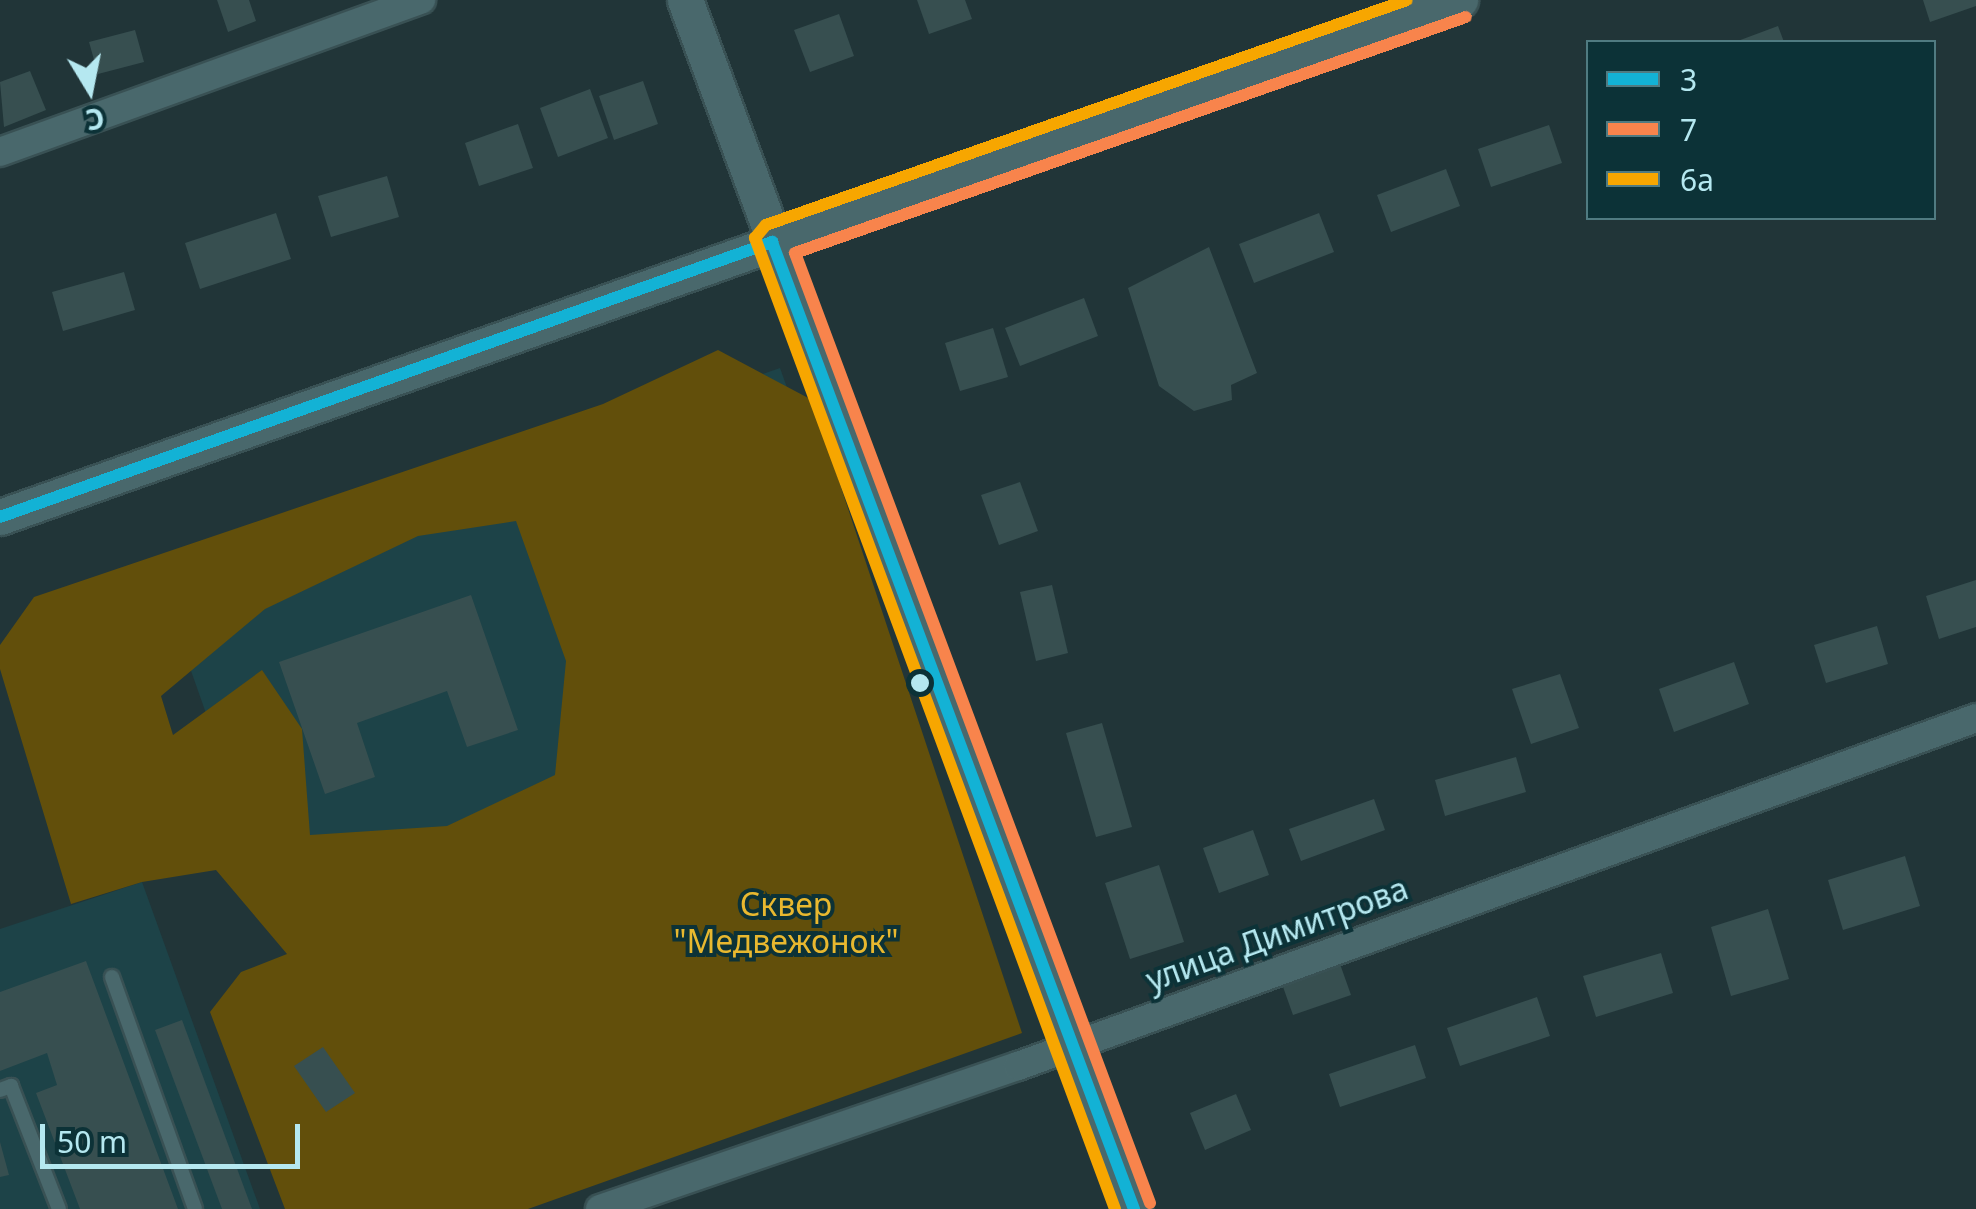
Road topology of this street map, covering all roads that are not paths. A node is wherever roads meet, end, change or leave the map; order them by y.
1 (420, 0) edge
2 (685, 0) edge
3 (1460, 0) edge
4 (0, 152) edge
5 (772, 242) junction
6 (0, 516) edge
7 (1976, 718) edge
8 (112, 977) dead end
9 (1073, 1046) junction
10 (0, 1090) edge
11 (59, 1209) edge
12 (196, 1209) edge
13 (600, 1209) edge
14 (1134, 1209) edge

1 - 4 street
2 - 5 street
3 - 5 street
5 - 6 street
5 - 9 street
7 - 9 street, улица Димитрова
8 - 12 lane
9 - 13 street, улица Димитрова
9 - 14 street
10 - 11 lane

